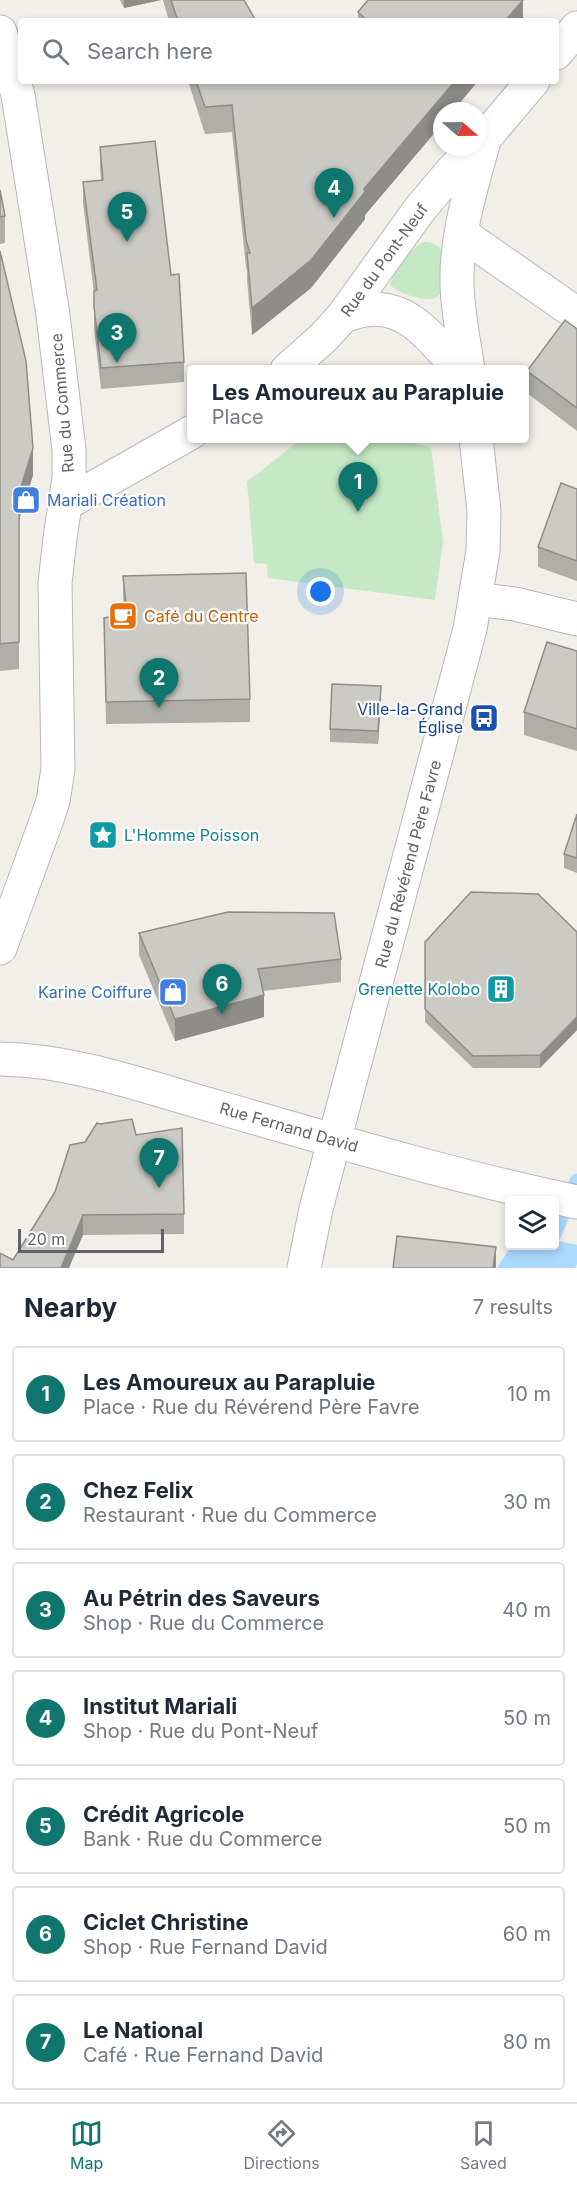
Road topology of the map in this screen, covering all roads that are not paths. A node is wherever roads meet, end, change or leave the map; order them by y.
1 (577, 28) edge
2 (0, 32) edge
3 (559, 50) edge
4 (530, 84) edge
5 (12, 127) edge
6 (487, 136) edge
7 (468, 156) edge
8 (477, 156) edge
9 (462, 234) junction
10 (577, 314) edge
11 (343, 316) junction
12 (292, 365) edge
13 (456, 365) edge
14 (467, 365) edge
15 (187, 435) edge
16 (477, 443) edge
17 (65, 504) junction
18 (476, 599) junction
19 (577, 619) edge
20 (0, 948) edge
21 (0, 1059) edge
22 (334, 1140) junction
23 (577, 1202) edge
24 (304, 1268) edge

1 - 3 street
2 - 5 street, Rue du Commerce
4 - 6 street, Rue du Pont-Neuf
5 - 17 street, Rue du Commerce
7 - 11 street, Rue du Pont-Neuf
8 - 9 street
9 - 10 street
9 - 14 street
11 - 12 street, Rue du Pont-Neuf
11 - 13 street
15 - 17 street
16 - 18 street, Rue du Révérend Père Favre
17 - 20 street, Rue du Commerce
18 - 19 street
18 - 22 street, Rue du Révérend Père Favre
21 - 22 street, Rue Fernand David
22 - 23 street, Rue Fernand David
22 - 24 street, Rue du Révérend Père Favre

